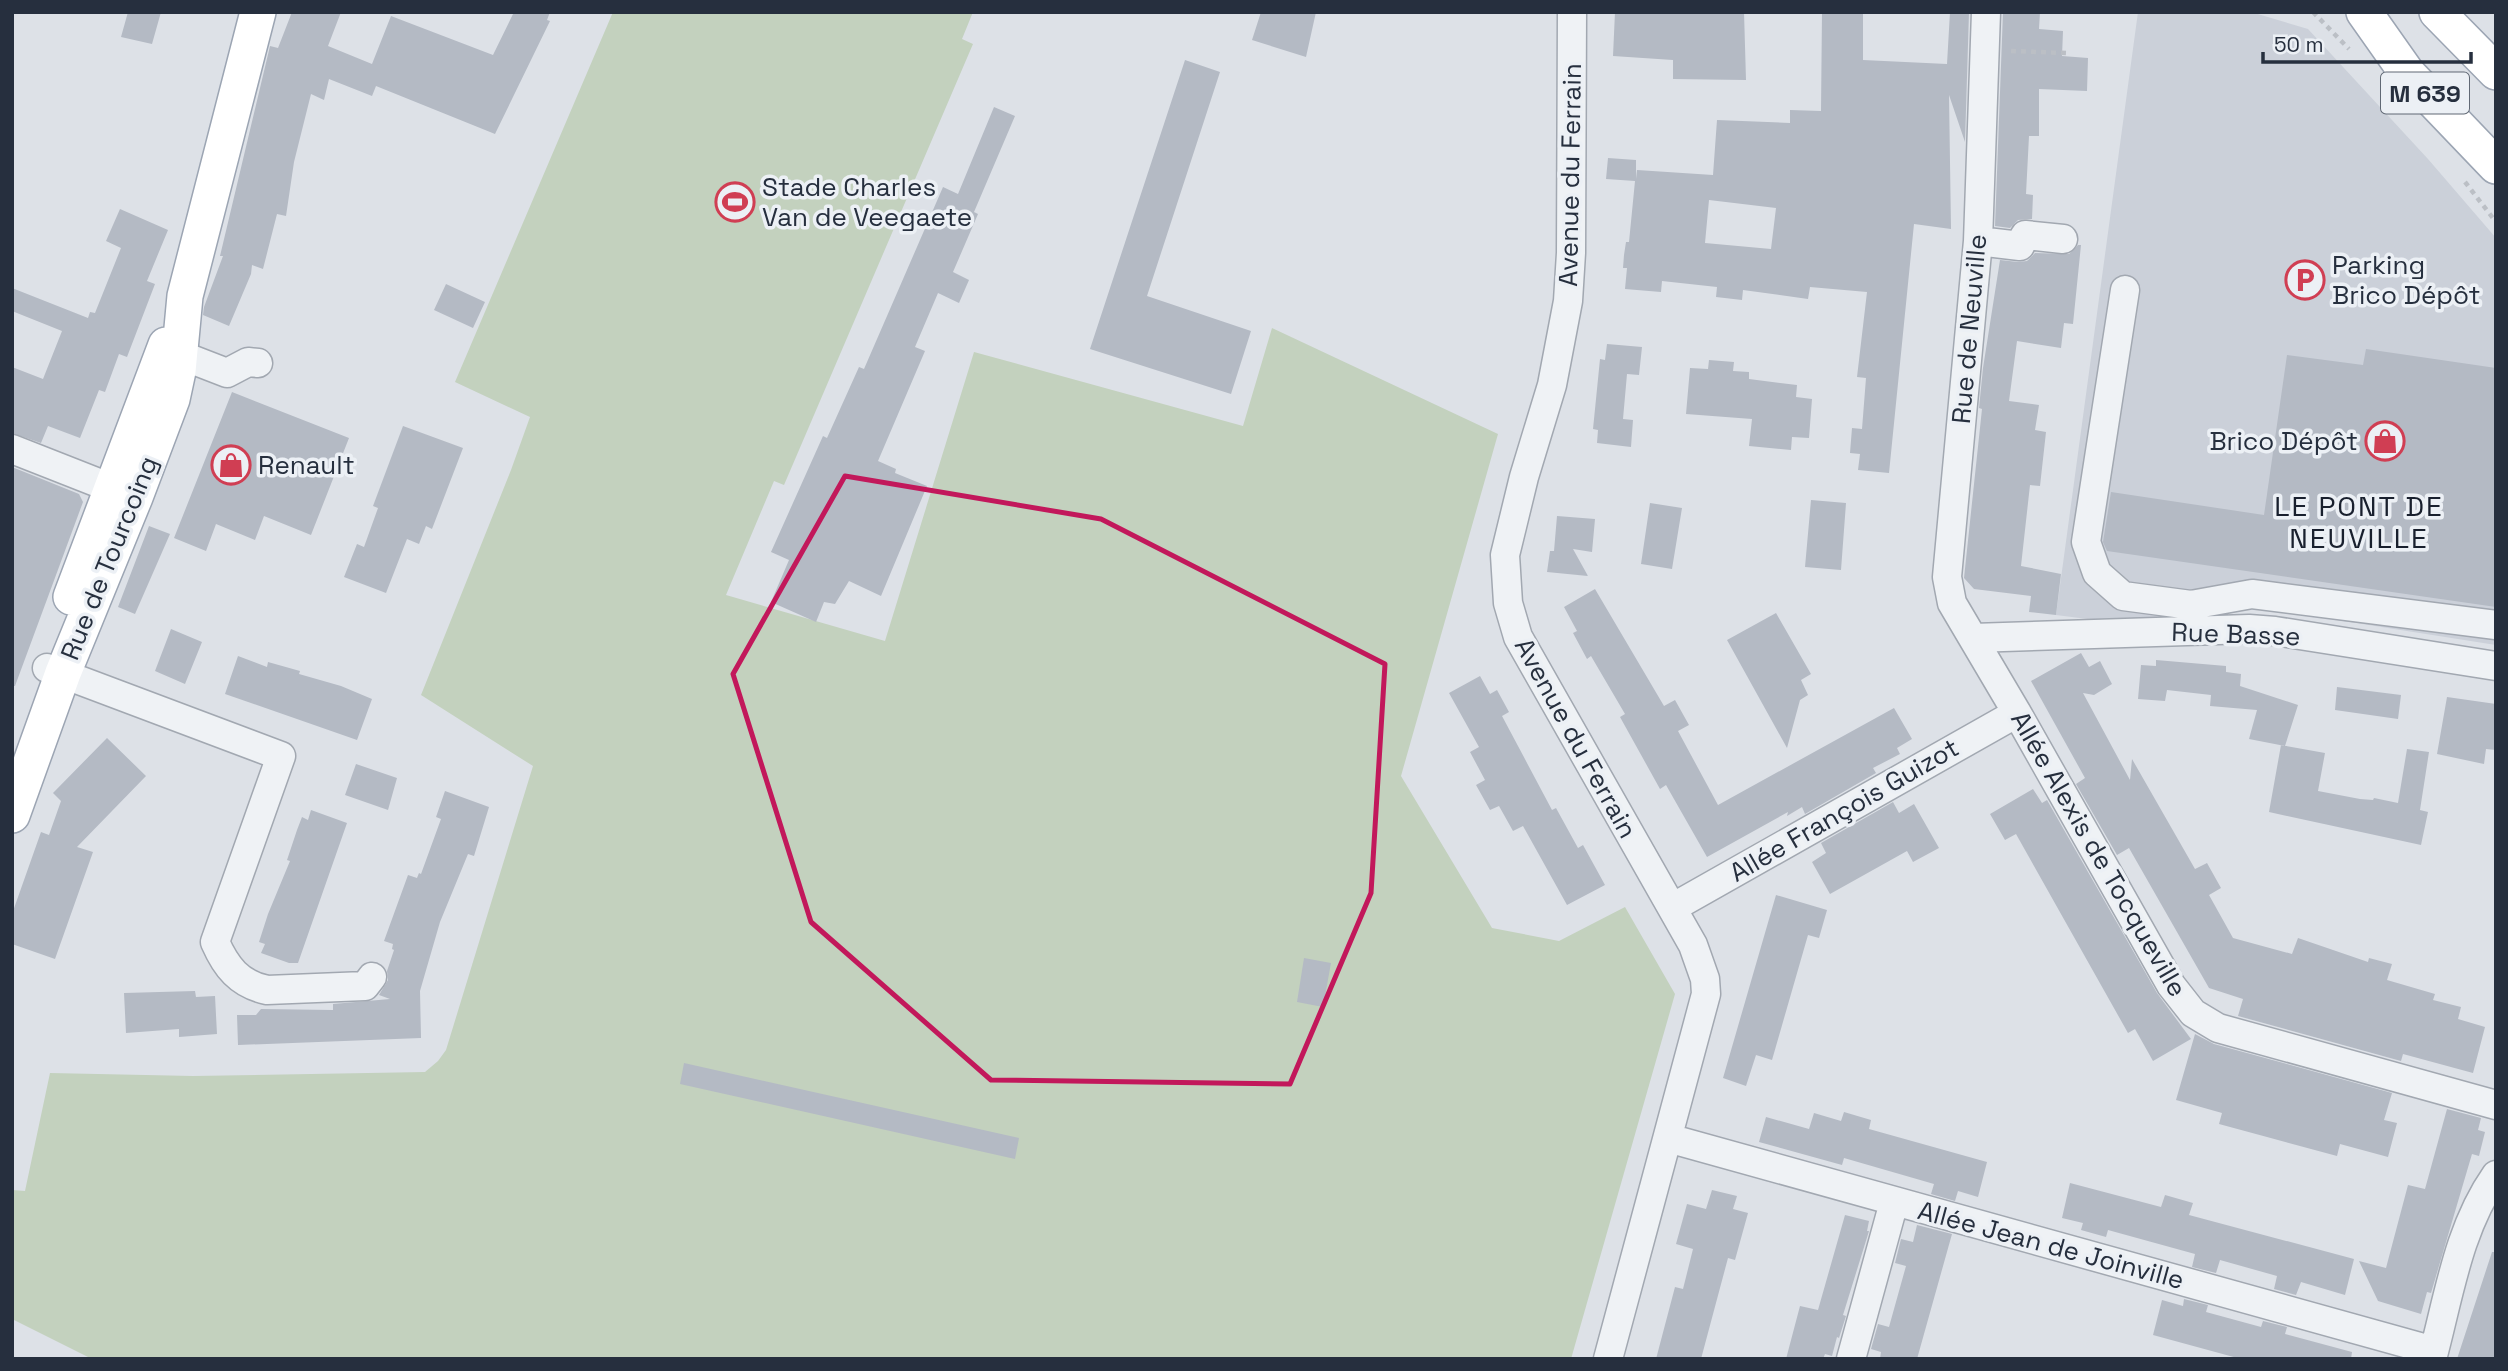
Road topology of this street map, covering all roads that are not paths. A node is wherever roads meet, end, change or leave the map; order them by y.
1 (258, 12) edge
2 (1572, 12) edge
3 (1986, 12) edge
4 (2364, 12) edge
5 (2374, 12) edge
6 (2437, 12) edge
7 (2496, 72) edge
8 (2496, 139) edge
9 (2496, 166) edge
10 (2063, 239) dead end
11 (1978, 241) junction
12 (2125, 290) dead end
13 (172, 351) junction
14 (258, 363) dead end
15 (12, 449) edge
16 (123, 493) junction
17 (2496, 625) edge
18 (1973, 638) junction
19 (2496, 666) edge
20 (55, 670) junction
21 (2017, 713) junction
22 (12, 762) edge
23 (12, 815) edge
24 (1672, 908) junction
25 (372, 977) dead end
26 (2496, 1105) edge
27 (1668, 1138) junction
28 (2496, 1175) edge
29 (1894, 1202) junction
30 (2433, 1355) edge
31 (1608, 1359) edge
32 (1852, 1359) edge

1 - 13 main road, Rue de Tourcoing
2 - 24 street, Avenue du Ferrain
3 - 11 street, Rue de Neuville
4 - 9 main road, M 639
5 - 8 main road
6 - 7 main road
10 - 11 street
11 - 18 street, Rue de Neuville
12 - 17 street
13 - 14 street
13 - 16 main road, Rue de Tourcoing
15 - 16 street
16 - 20 main road, Rue de Tourcoing
18 - 19 street, Rue Basse
18 - 21 street, Allée Alexis de Tocqueville
20 - 22 main road, Rue de Tourcoing
20 - 23 main road, Rue de Tourcoing
20 - 25 street
21 - 24 street, Allée François Guizot
21 - 26 street, Allée Alexis de Tocqueville
24 - 27 street, Avenue du Ferrain
27 - 29 street, Allée Jean de Joinville
27 - 31 street, Avenue du Ferrain
28 - 30 street
29 - 30 street, Allée Jean de Joinville
29 - 32 street

